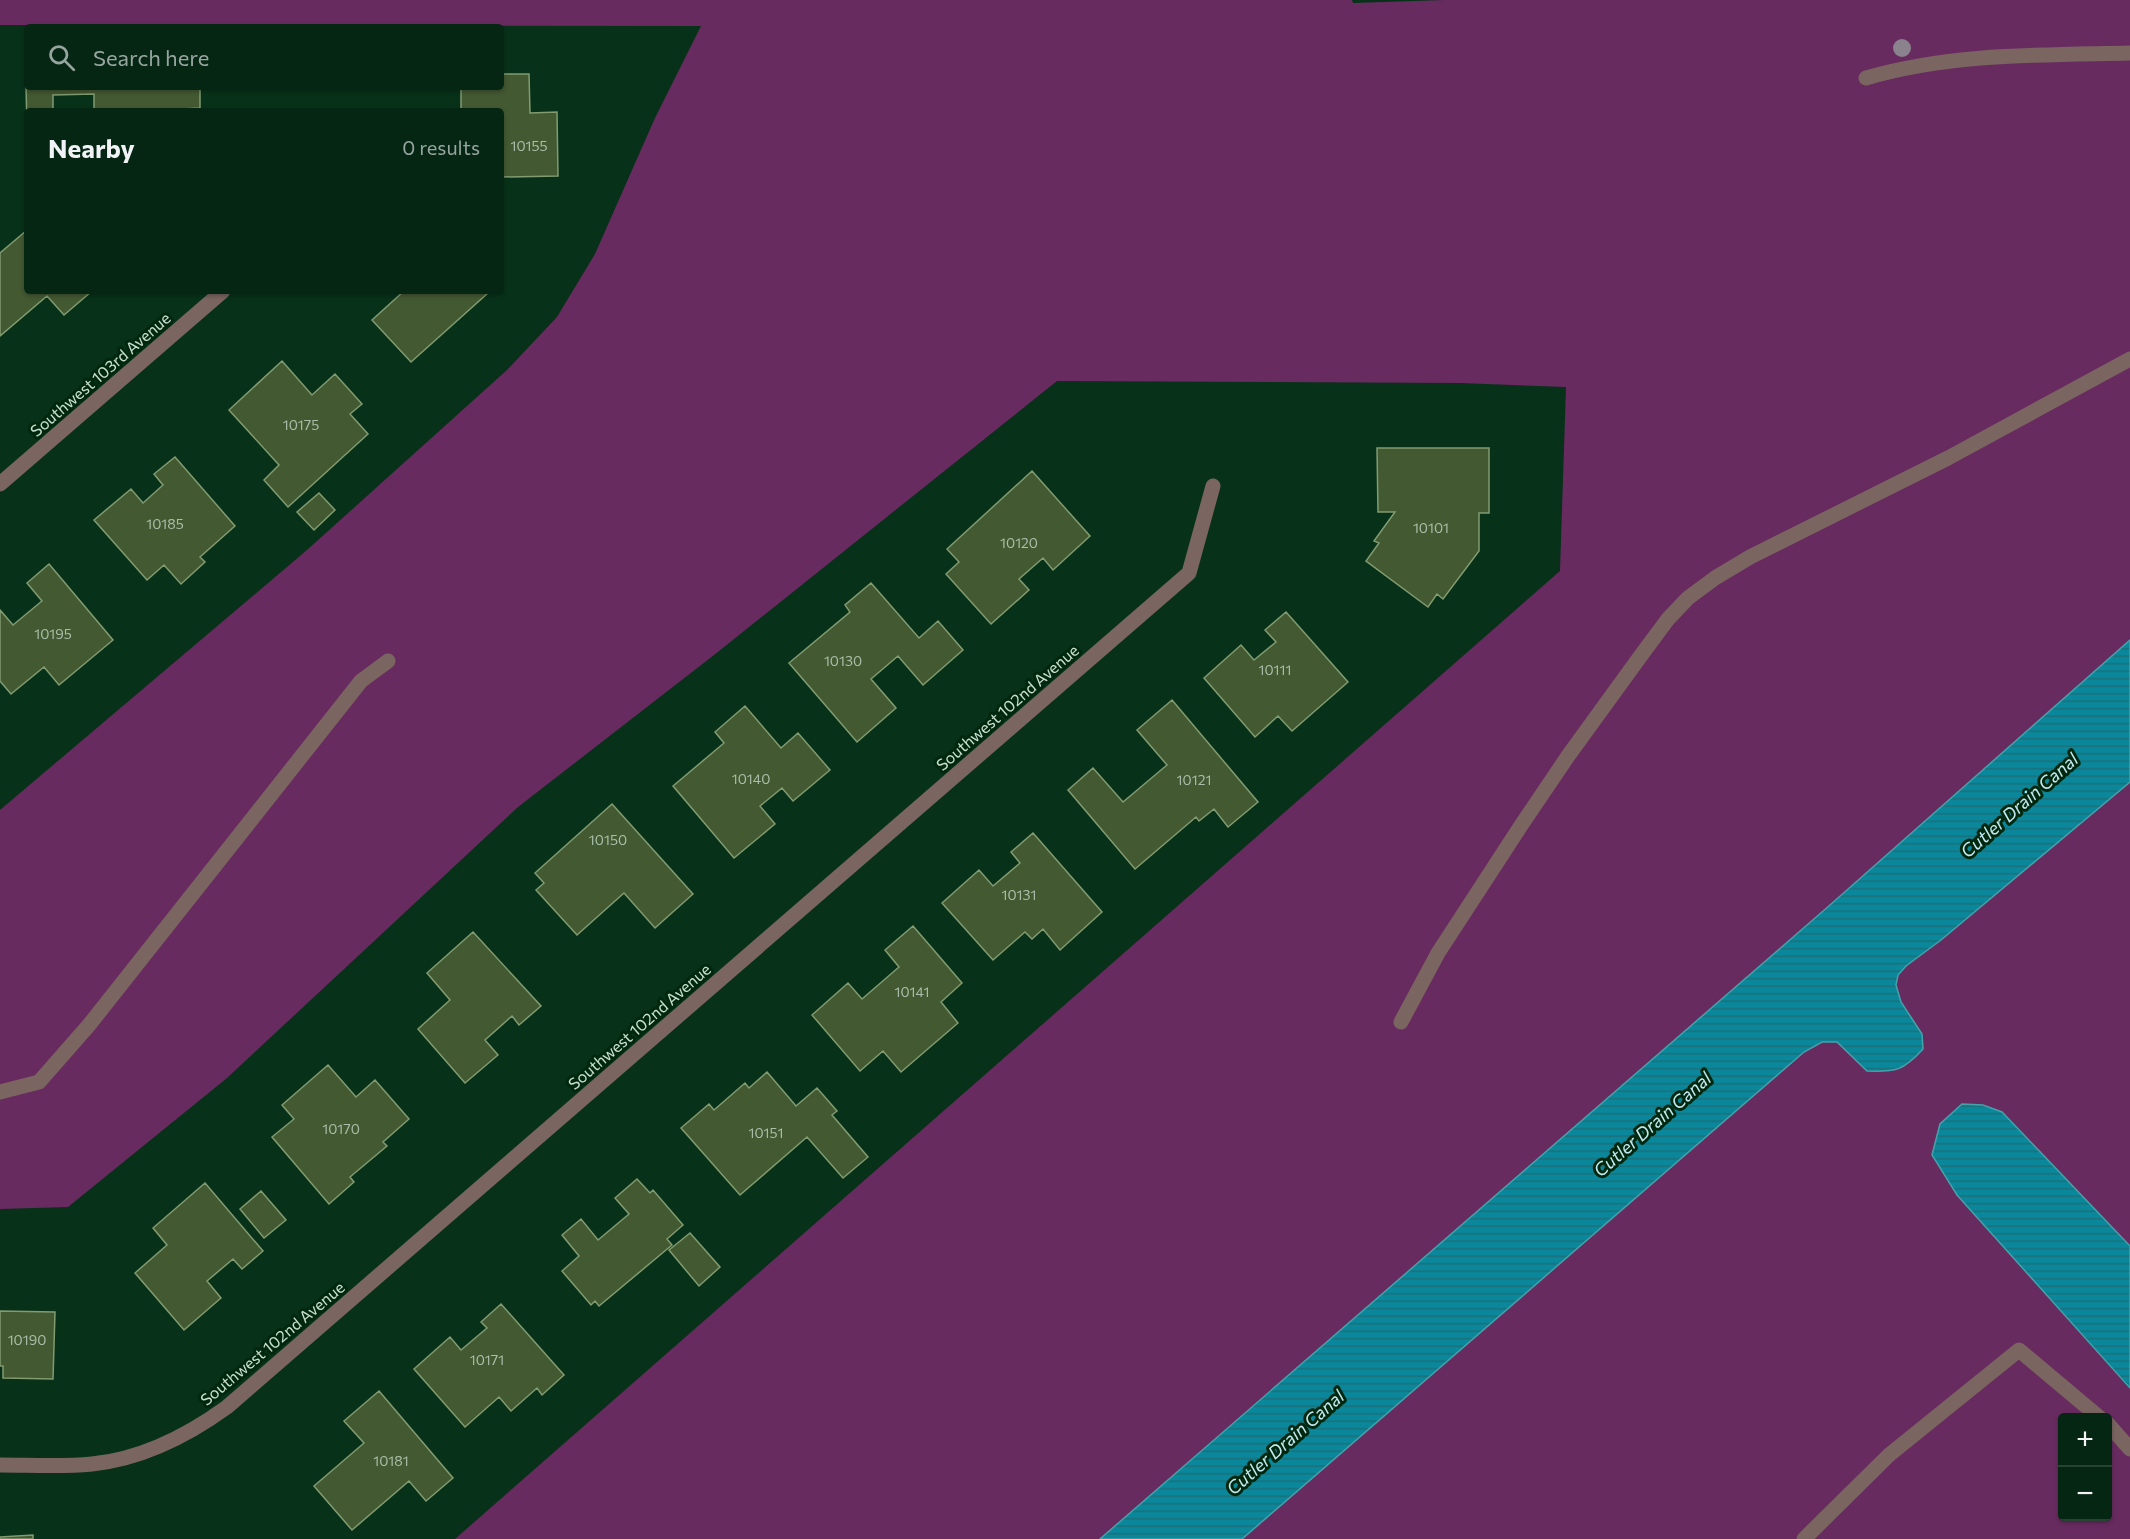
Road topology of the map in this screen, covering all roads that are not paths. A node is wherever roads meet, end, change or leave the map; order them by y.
1 (2130, 53) edge
2 (1866, 78) dead end
3 (220, 294) edge
4 (2130, 359) edge
5 (0, 484) edge
6 (1213, 486) dead end
7 (388, 661) dead end
8 (1401, 1022) dead end
9 (0, 1092) edge
10 (2094, 1413) edge
11 (2112, 1429) edge
12 (2130, 1449) edge
13 (0, 1465) edge
14 (1804, 1539) edge

1 - 2 street
3 - 5 street, Southwest 103rd Avenue
4 - 8 street
6 - 13 street, Southwest 102nd Avenue
7 - 9 street
10 - 14 street
11 - 12 street

